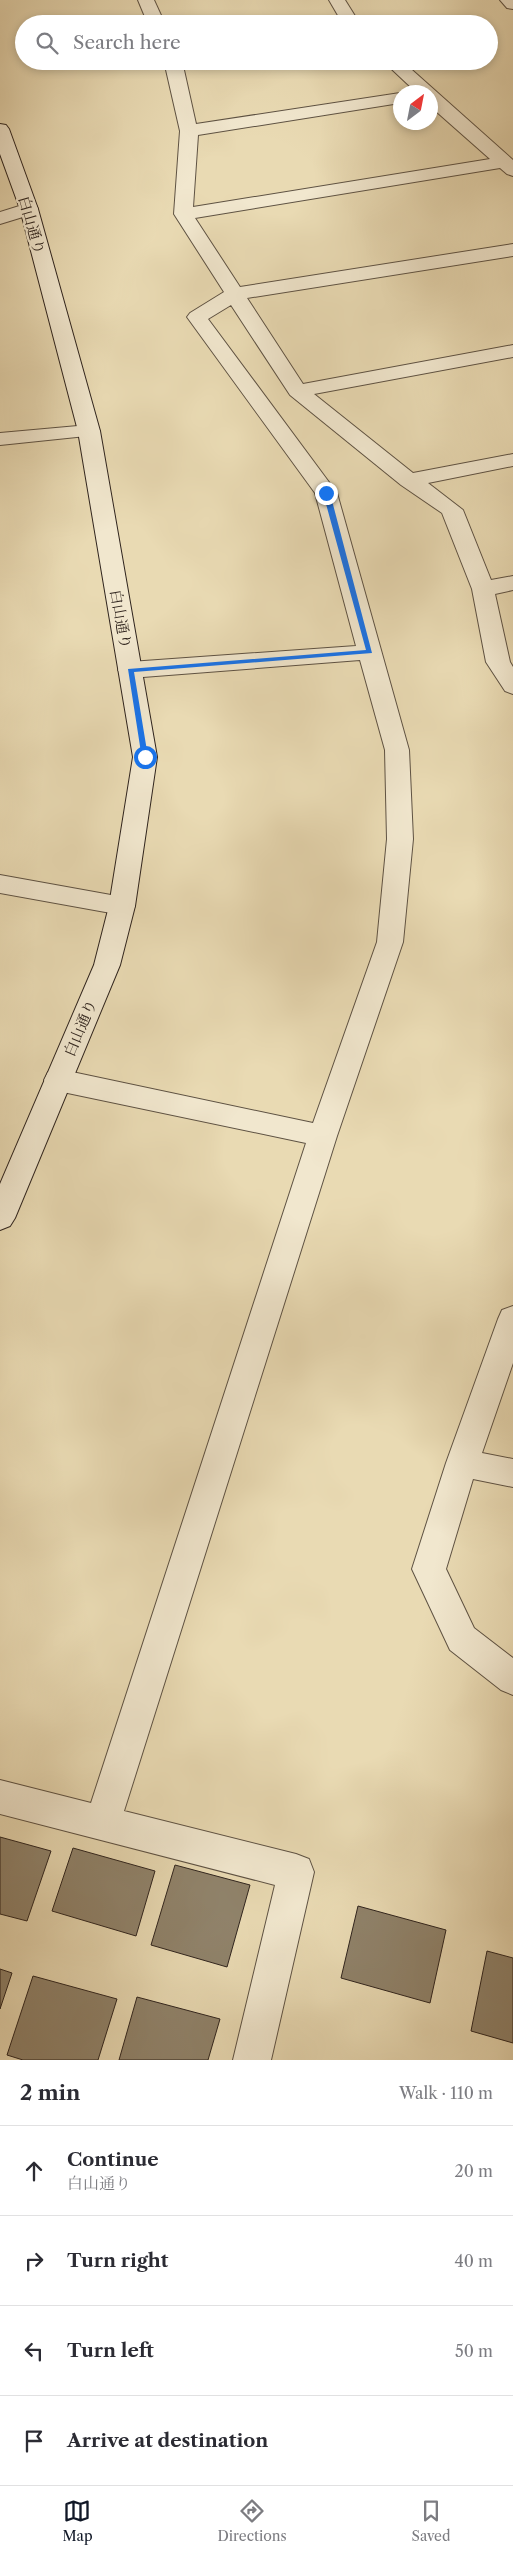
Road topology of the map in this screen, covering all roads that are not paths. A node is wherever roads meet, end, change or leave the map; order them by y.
1 (146, 0) edge
2 (337, 0) edge
3 (508, 0) edge
4 (513, 4) edge
5 (153, 15) edge
6 (346, 15) edge
7 (175, 70) edge
8 (401, 70) edge
9 (418, 85) edge
10 (393, 99) edge
11 (438, 103) edge
12 (0, 129) edge
13 (189, 131) junction
14 (508, 166) edge
15 (29, 209) junction
16 (183, 214) junction
17 (0, 218) edge
18 (513, 250) edge
19 (235, 294) junction
20 (513, 350) edge
21 (296, 391) junction
22 (88, 431) junction
23 (0, 439) edge
24 (513, 460) edge
25 (410, 480) junction
26 (513, 583) edge
27 (484, 589) junction
28 (370, 652) junction
29 (130, 670) junction
30 (513, 686) edge
31 (0, 884) edge
32 (122, 906) junction
33 (58, 1080) junction
34 (323, 1136) junction
35 (0, 1218) edge
36 (513, 1319) edge
37 (462, 1463) junction
38 (513, 1472) edge
39 (513, 1679) edge
40 (0, 1797) edge
41 (102, 1822) junction
42 (252, 2060) edge

1 - 5 street
2 - 6 street
3 - 4 street
7 - 13 street
8 - 9 street
10 - 13 street
11 - 14 street
12 - 15 street, 白山通り
13 - 16 street
14 - 16 street
15 - 17 street
15 - 22 street, 白山通り
16 - 19 street
18 - 19 street
19 - 21 street
19 - 28 street
20 - 21 street
21 - 25 street
22 - 23 street
22 - 29 street, 白山通り
24 - 25 street
25 - 27 street
26 - 27 street
27 - 30 street
28 - 29 street
28 - 34 street
29 - 32 street, 白山通り
31 - 32 street
32 - 33 street, 白山通り
33 - 34 street
33 - 35 street, 白山通り
34 - 41 street
36 - 37 street
37 - 38 street
37 - 39 street
40 - 41 street
41 - 42 street

